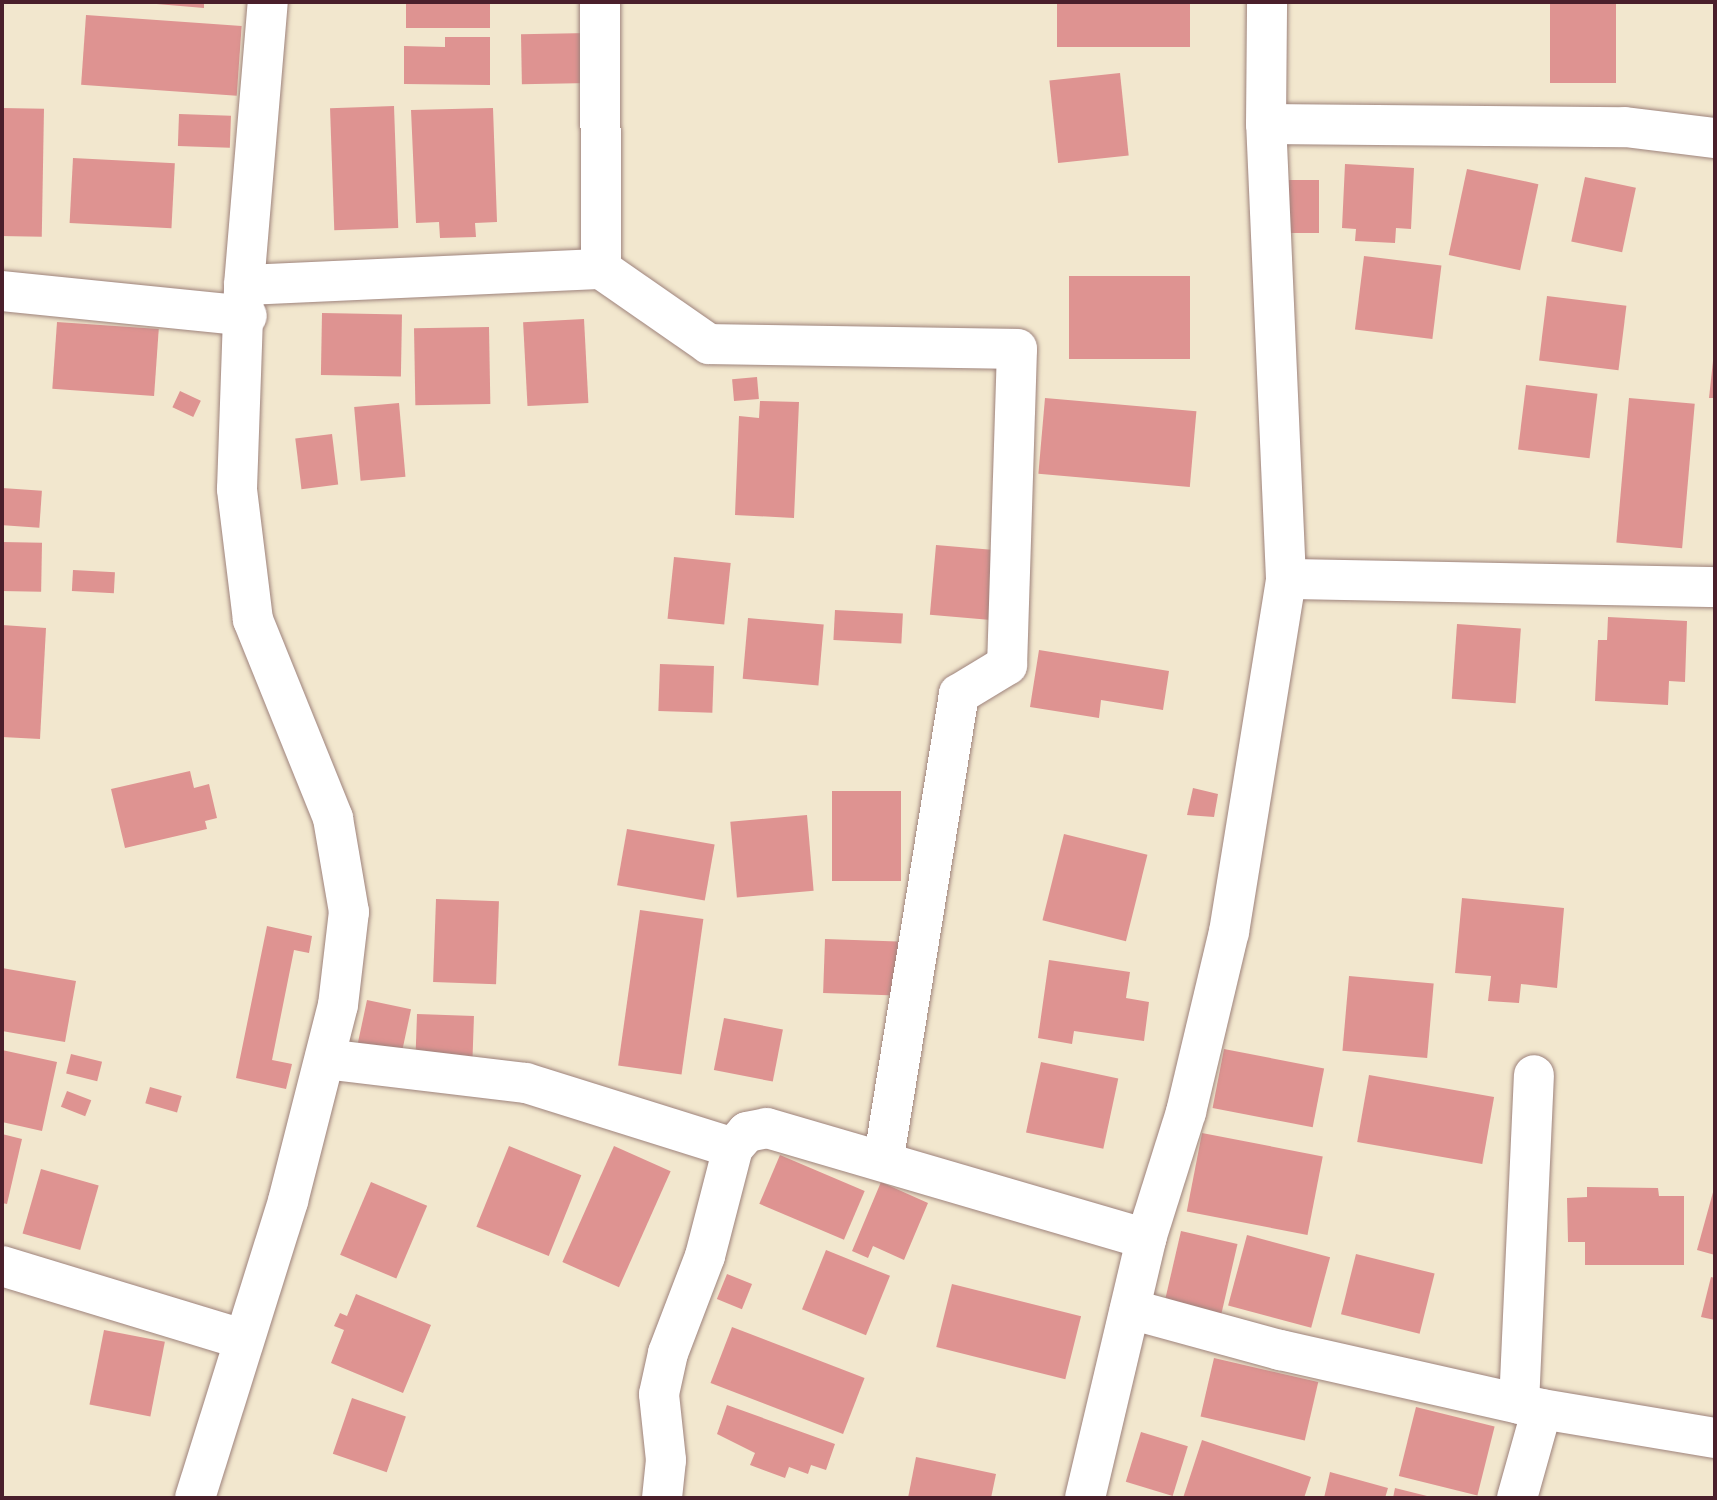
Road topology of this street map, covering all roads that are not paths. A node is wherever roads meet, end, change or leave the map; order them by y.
1 (268, 2) edge
2 (600, 2) edge
3 (1267, 2) edge
4 (1266, 124) junction
5 (1715, 138) edge
6 (601, 269) junction
7 (2, 291) edge
8 (245, 301) junction
9 (1286, 579) junction
10 (1715, 587) edge
11 (325, 1059) junction
12 (1534, 1075) dead end
13 (733, 1148) junction
14 (883, 1161) junction
15 (1146, 1239) junction
16 (2, 1266) edge
17 (1130, 1309) junction
18 (242, 1339) junction
19 (1530, 1406) junction
20 (1715, 1438) edge
21 (195, 1498) edge
22 (662, 1498) edge
23 (1085, 1498) edge
24 (1517, 1498) edge

1 - 8 street
2 - 6 street
3 - 4 street
4 - 5 street
4 - 9 street
6 - 8 street
6 - 14 street
7 - 8 street
8 - 11 street
9 - 10 street
9 - 15 street
11 - 13 street
11 - 18 street
12 - 19 street
13 - 14 street
13 - 22 street
14 - 15 street
15 - 17 street
16 - 18 street
17 - 19 street
17 - 23 street
18 - 21 street
19 - 20 street
19 - 24 street

